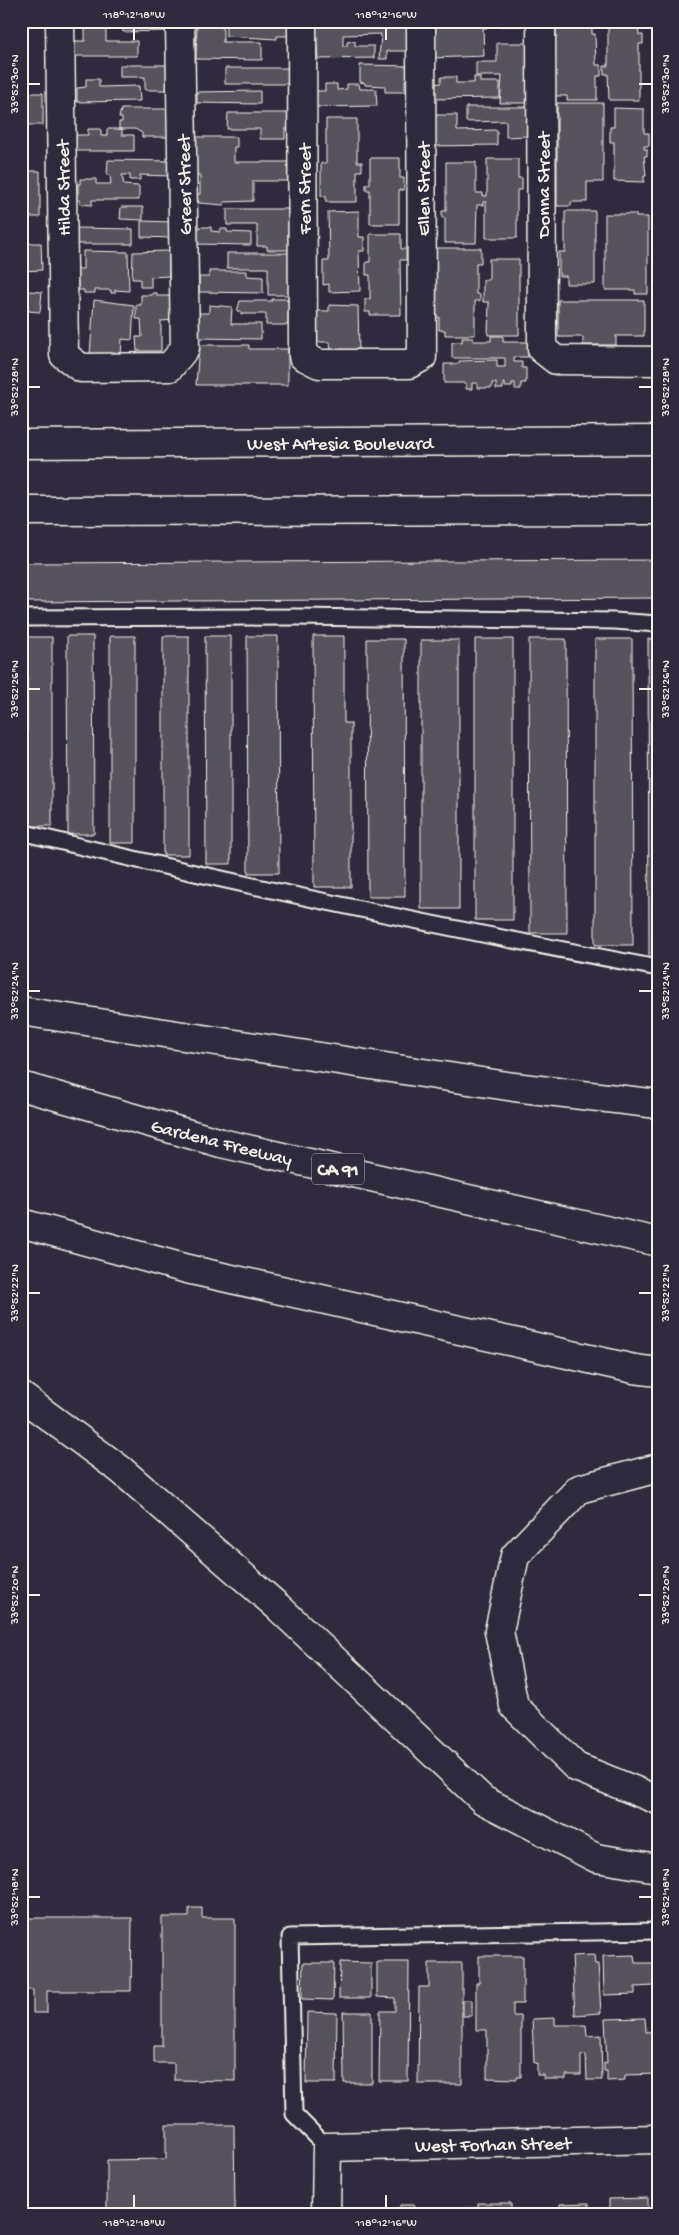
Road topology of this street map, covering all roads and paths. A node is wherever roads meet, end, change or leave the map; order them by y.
1 (60, 21) edge
2 (180, 21) edge
3 (302, 21) edge
4 (421, 21) edge
5 (541, 21) edge
6 (185, 348) joint
7 (422, 357) joint
8 (658, 361) edge
9 (658, 440) edge
10 (21, 444) edge
11 (658, 510) edge
12 (21, 511) edge
13 (21, 618) edge
14 (658, 624) edge
15 (21, 832) edge
16 (658, 968) edge
17 (21, 1011) edge
18 (21, 1086) edge
19 (658, 1104) edge
20 (21, 1223) edge
21 (658, 1242) edge
22 (658, 1372) edge
23 (21, 1396) edge
24 (658, 1468) edge
25 (658, 1800) edge
26 (658, 1868) edge
27 (658, 1931) edge
28 (658, 2139) edge
29 (327, 2147) junction
30 (326, 2214) edge

1 - 6 main road, Hilda Street
2 - 6 main road, Greer Street
3 - 7 main road, Fern Street
4 - 7 main road, Ellen Street
5 - 8 main road, Donna Street
9 - 10 main road, West Artesia Boulevard
11 - 12 main road
13 - 14 lane
15 - 16 lane
17 - 19 main road
18 - 21 main road, Gardena Freeway / CA 91
20 - 22 main road
23 - 26 main road
24 - 25 main road
27 - 29 lane
28 - 29 main road, West Forhan Street
29 - 30 main road

